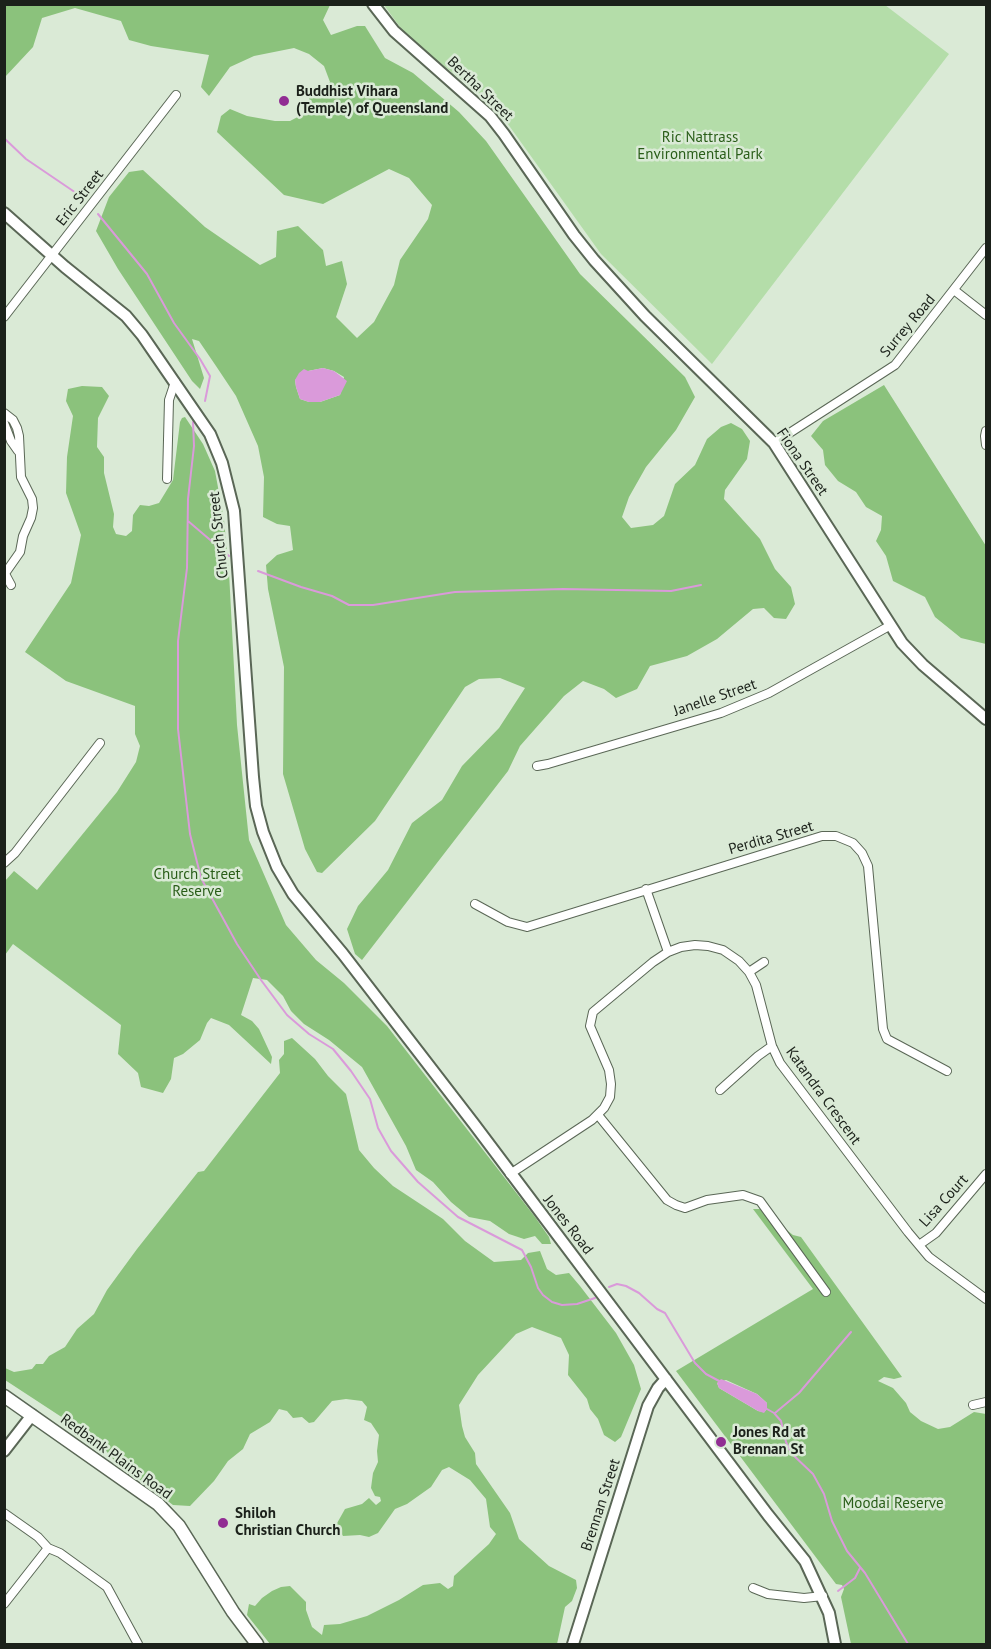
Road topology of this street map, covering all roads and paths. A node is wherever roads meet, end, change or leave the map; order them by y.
1 (373, 4) edge
2 (176, 95) dead end
3 (4, 213) edge
4 (574, 235) joint
5 (987, 248) edge
6 (52, 255) junction
7 (954, 290) junction
8 (987, 315) edge
9 (4, 317) edge
10 (175, 382) junction
11 (4, 413) edge
12 (4, 423) edge
13 (987, 431) edge
14 (774, 443) junction
15 (987, 445) edge
16 (19, 453) junction
17 (167, 479) dead end
18 (5, 572) edge
19 (11, 585) dead end
20 (891, 625) junction
21 (987, 719) edge
22 (100, 743) dead end
23 (537, 766) dead end
24 (263, 832) joint
25 (4, 863) edge
26 (646, 890) junction
27 (475, 904) dead end
28 (668, 952) junction
29 (764, 962) dead end
30 (749, 972) junction
31 (772, 1046) junction
32 (947, 1071) dead end
33 (720, 1090) dead end
34 (598, 1114) junction
35 (510, 1174) junction
36 (987, 1174) edge
37 (919, 1245) junction
38 (826, 1292) dead end
39 (987, 1299) edge
40 (666, 1379) junction
41 (4, 1396) edge
42 (987, 1402) edge
43 (974, 1405) dead end
44 (32, 1415) junction
45 (4, 1451) edge
46 (4, 1513) edge
47 (48, 1548) junction
48 (753, 1588) dead end
49 (823, 1596) junction
50 (4, 1604) edge
51 (138, 1644) edge
52 (256, 1644) edge
53 (573, 1644) edge
54 (835, 1644) edge

1 - 4 street, Bertha Street
2 - 6 street, Eric Street
3 - 6 street, Church Street
4 - 14 street, Fiona Street
5 - 7 street, Surrey Road
6 - 9 street, Eric Street
6 - 10 street, Church Street
7 - 8 street
7 - 14 street, Surrey Road
10 - 17 street
10 - 24 street, Church Street
11 - 16 street
12 - 16 street
13 - 15 street
14 - 20 street, Fiona Street
16 - 18 street
18 - 19 street
20 - 21 street, Fiona Street
20 - 23 street, Janelle Street
22 - 25 street
24 - 35 street, Jones Road
26 - 27 street, Perdita Street
26 - 28 street
26 - 32 street, Perdita Street
28 - 30 street, Katandra Crescent
28 - 34 street, Katandra Crescent
29 - 30 street
30 - 31 street, Katandra Crescent
31 - 33 street
31 - 37 street, Katandra Crescent
34 - 35 street, Katandra Crescent
34 - 38 street
35 - 40 street, Jones Road
36 - 37 street, Lisa Court
37 - 39 street, Katandra Crescent
40 - 49 street, Jones Road
40 - 53 street, Brennan Street
41 - 44 main road, Redbank Plains Road
42 - 43 street
44 - 45 street
44 - 52 main road, Redbank Plains Road
46 - 47 street
47 - 50 street
47 - 51 street
48 - 49 street
49 - 54 street, Jones Road

